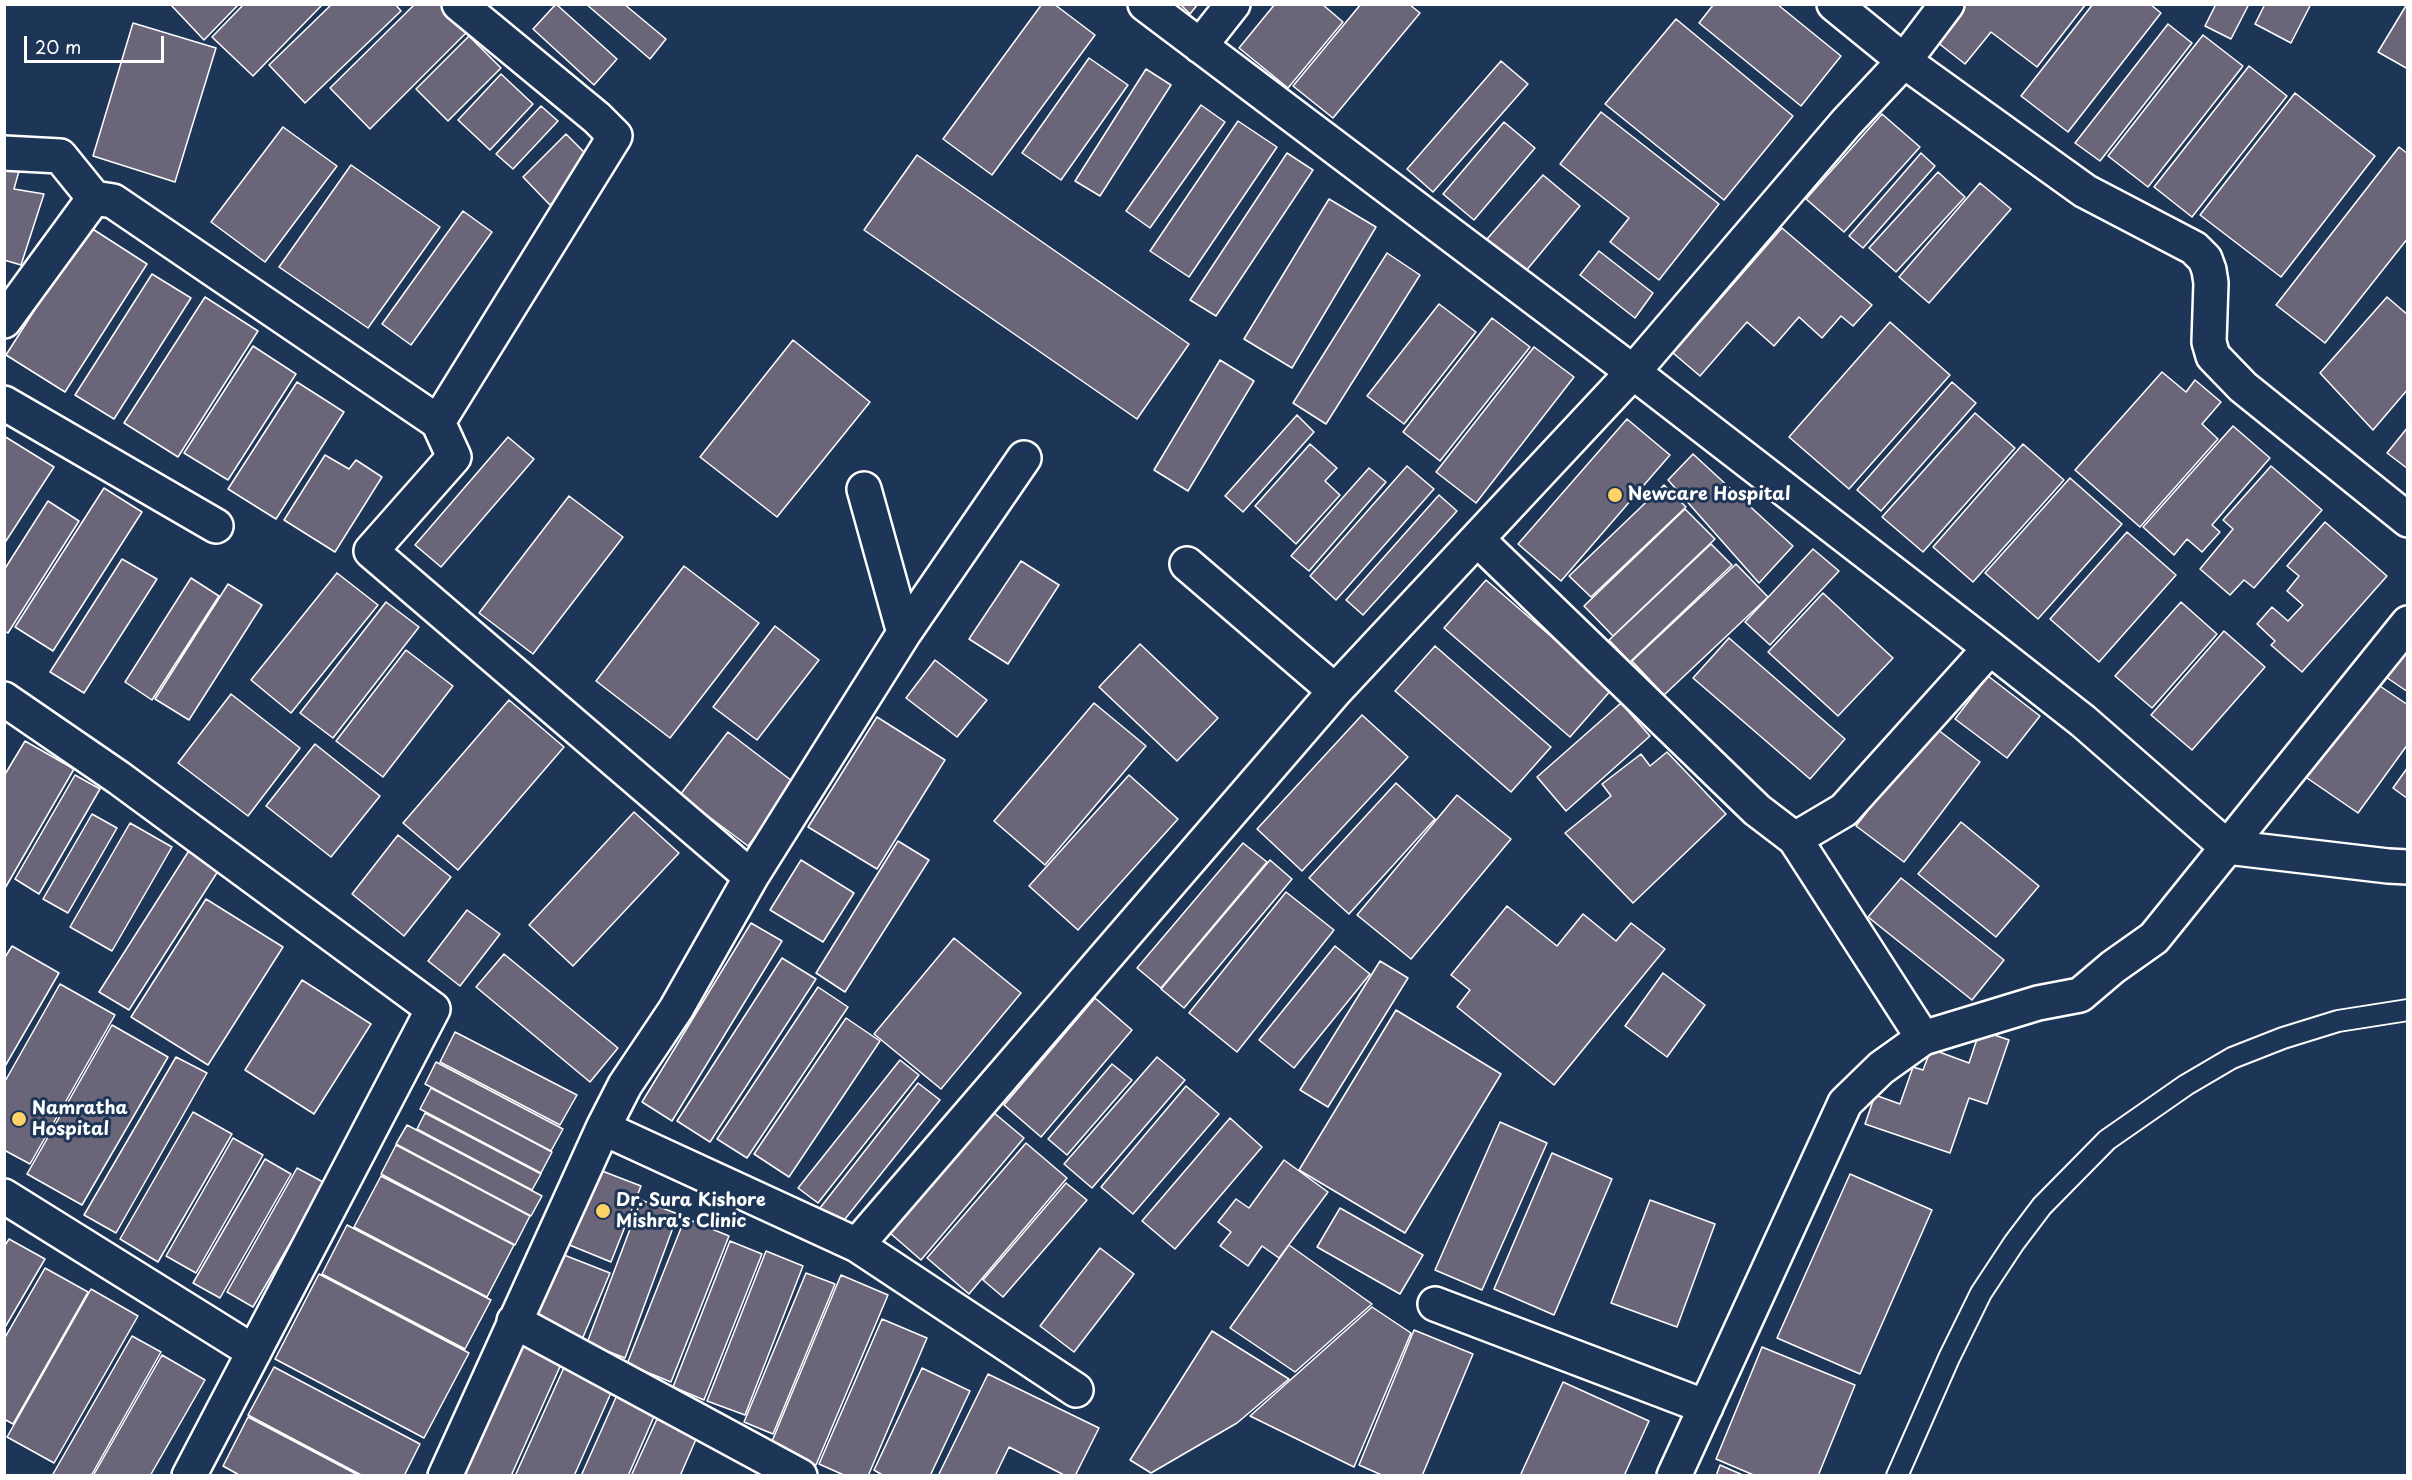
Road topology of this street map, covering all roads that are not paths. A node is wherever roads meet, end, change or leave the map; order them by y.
1 (459, 4) edge
2 (1145, 4) edge
3 (1233, 4) edge
4 (1834, 4) edge
5 (1947, 4) edge
6 (1200, 46) junction
7 (1904, 61) junction
8 (4, 153) edge
9 (94, 198) junction
10 (4, 321) edge
11 (1634, 372) junction
12 (4, 403) edge
13 (438, 422) junction
14 (1024, 458) dead end
15 (864, 489) dead end
16 (2408, 520) edge
17 (216, 526) dead end
18 (1477, 539) junction
19 (1187, 564) dead end
20 (2408, 623) edge
21 (904, 633) junction
22 (1990, 648) junction
23 (1335, 691) junction
24 (4, 699) edge
25 (1795, 839) junction
26 (2227, 847) junction
27 (2408, 867) edge
28 (751, 876) junction
29 (2408, 1010) edge
30 (1923, 1038) junction
31 (603, 1128) junction
32 (4, 1196) edge
33 (857, 1245) junction
34 (1435, 1304) dead end
35 (513, 1322) junction
36 (254, 1352) junction
37 (1076, 1390) dead end
38 (1706, 1407) junction
39 (189, 1476) edge
40 (445, 1476) edge
41 (800, 1476) edge
42 (1674, 1476) edge
43 (1897, 1476) edge

1 - 13 street
2 - 6 street
3 - 6 street
4 - 7 street
5 - 7 street
6 - 11 street
7 - 11 street
7 - 16 street
8 - 9 street
9 - 10 street
9 - 13 street
11 - 18 street
11 - 22 street
12 - 17 street
13 - 28 street
14 - 21 street
15 - 21 street
18 - 23 street
18 - 25 street
19 - 23 street
20 - 26 street
21 - 28 street
22 - 25 street
22 - 26 street
23 - 33 street
24 - 36 street
25 - 30 street
26 - 27 street
26 - 30 street
28 - 31 street
29 - 43 lane
30 - 38 street
31 - 33 street
31 - 35 street
32 - 36 street
33 - 37 street
34 - 38 street
35 - 40 street
35 - 41 street
36 - 39 street
38 - 42 street

